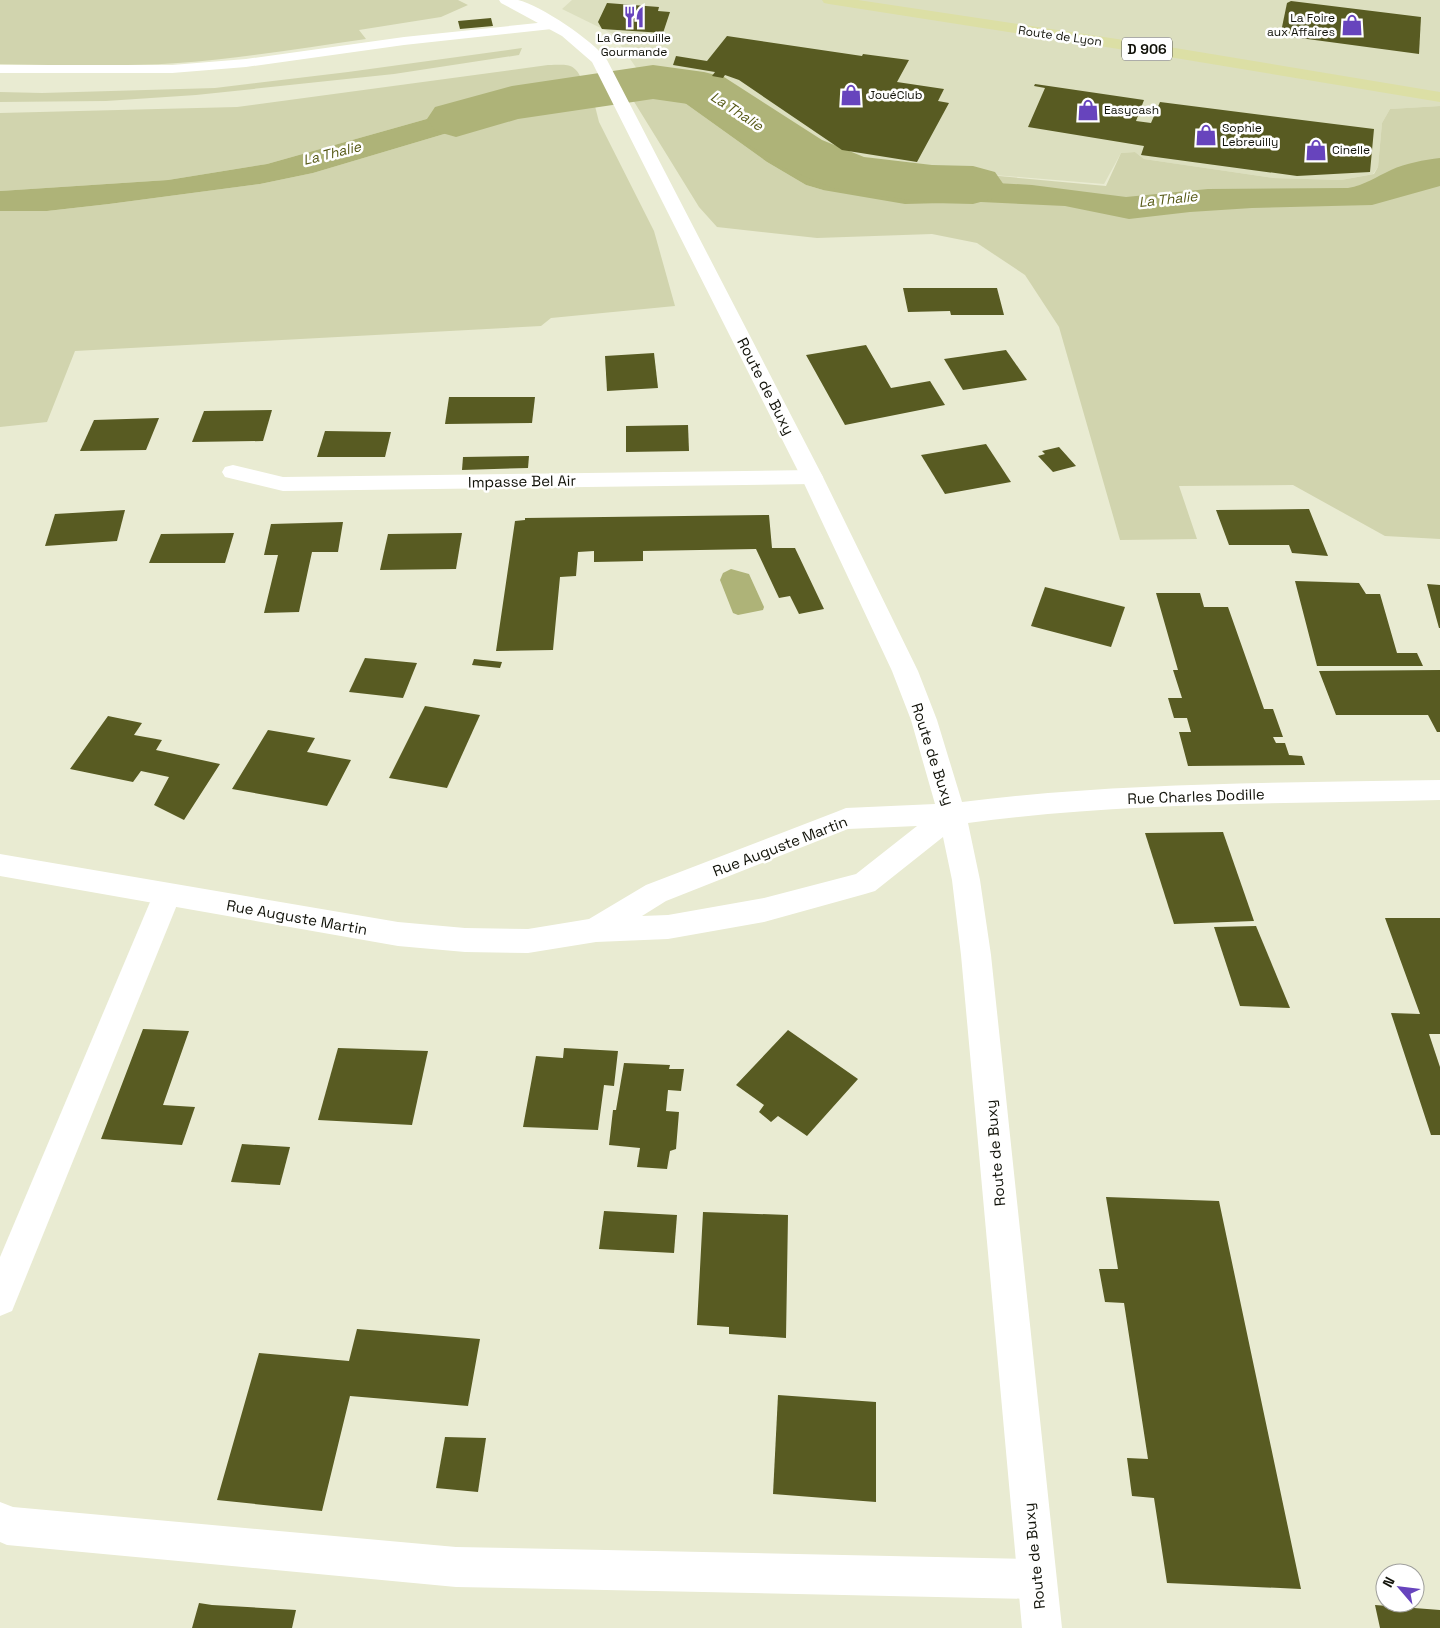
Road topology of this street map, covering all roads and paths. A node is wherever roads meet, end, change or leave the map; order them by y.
1 (506, 0) edge
2 (829, 0) edge
3 (853, 2) edge
4 (557, 26) junction
5 (0, 69) edge
6 (1440, 97) edge
7 (233, 472) dead end
8 (812, 477) junction
9 (1440, 790) edge
10 (952, 814) junction
11 (0, 866) edge
12 (167, 895) junction
13 (596, 930) junction
14 (0, 1299) edge
15 (0, 1521) edge
16 (1036, 1579) junction
17 (1042, 1628) edge

1 - 4 main road, Route de Buxy
2 - 3 main road, Route de Lyon / D 906
3 - 6 main road, Route de Lyon / D 906
4 - 5 lane
4 - 8 main road, Route de Buxy
7 - 8 main road, Impasse Bel Air
8 - 10 main road, Route de Buxy
9 - 10 main road, Rue Charles Dodille
10 - 13 main road, Rue Auguste Martin
10 - 13 main road, Rue Auguste Martin
10 - 16 main road, Route de Buxy
11 - 12 main road, Rue Auguste Martin
12 - 13 main road, Rue Auguste Martin
12 - 14 main road
15 - 16 main road
16 - 17 main road, Route de Buxy

